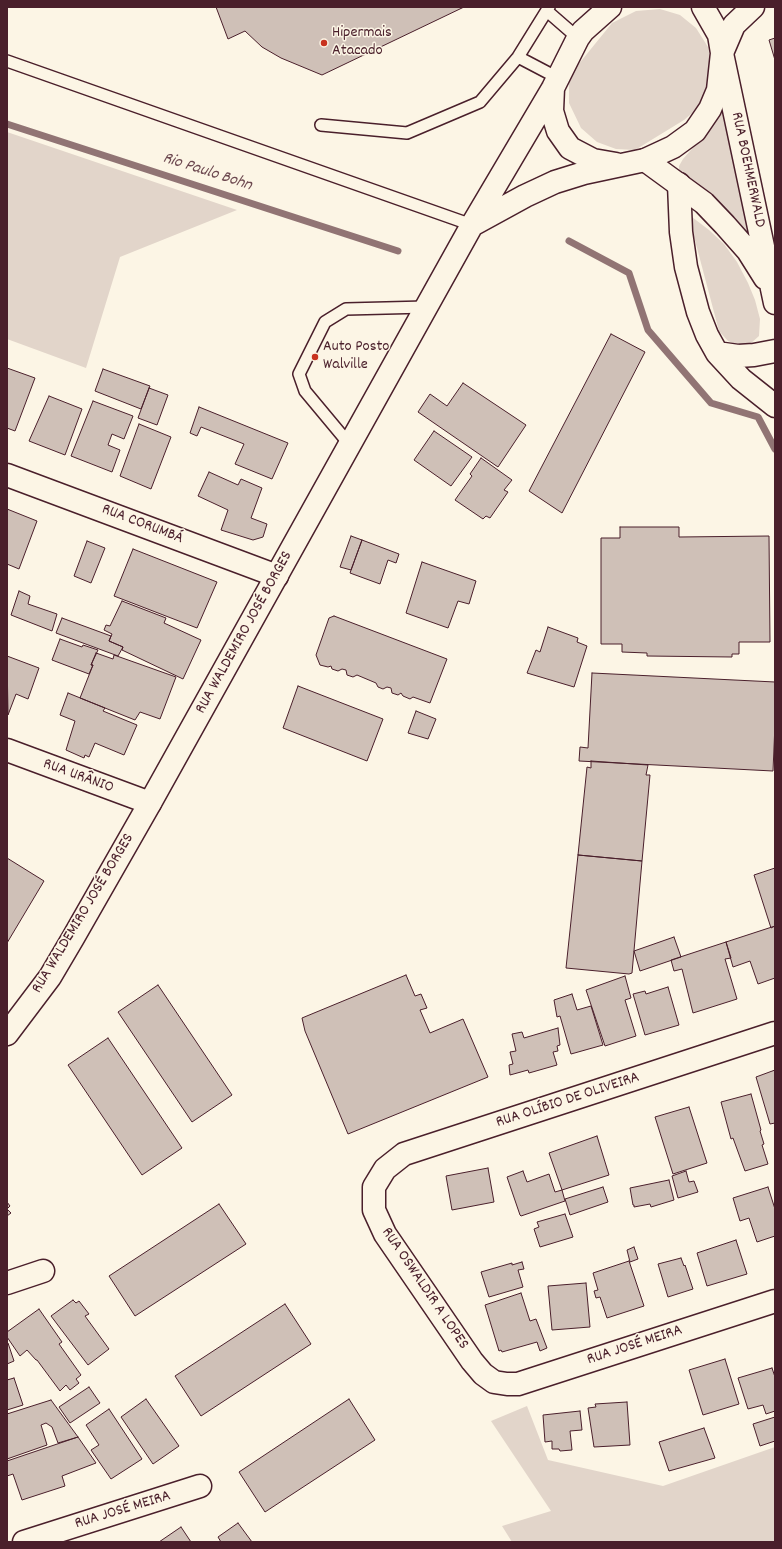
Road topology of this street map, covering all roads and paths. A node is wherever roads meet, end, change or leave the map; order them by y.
1 (595, 7) edge
2 (610, 7) edge
3 (703, 7) edge
4 (753, 7) edge
5 (548, 9) edge
6 (580, 35) junction
7 (722, 53) junction
8 (518, 57) junction
9 (7, 61) edge
10 (555, 83) junction
11 (321, 125) dead end
12 (645, 160) junction
13 (623, 165) junction
14 (679, 184) junction
15 (472, 225) junction
16 (773, 295) edge
17 (426, 307) junction
18 (775, 351) edge
19 (717, 353) junction
20 (775, 406) edge
21 (350, 445) junction
22 (7, 475) edge
23 (277, 576) junction
24 (7, 750) edge
25 (150, 803) junction
26 (775, 1033) edge
27 (7, 1034) edge
28 (374, 1186) joint
29 (43, 1271) dead end
30 (7, 1283) edge
31 (775, 1301) edge
32 (494, 1382) joint
33 (200, 1486) dead end
34 (7, 1536) edge
35 (11, 1542) edge
36 (24, 1542) edge

1 - 6 main road
2 - 6 main road
3 - 7 main road, RUA BOEHMERWALD
4 - 7 main road
5 - 6 lane
5 - 8 lane
6 - 10 main road, RUA WALDEMIRO JOSÉ BORGES
7 - 12 main road
7 - 16 main road, RUA BOEHMERWALD
8 - 10 lane
8 - 11 lane
9 - 15 lane
10 - 13 main road
10 - 15 main road, RUA WALDEMIRO JOSÉ BORGES
12 - 13 main road
12 - 14 main road, RUA BOEHMERWALD
13 - 15 main road
14 - 16 main road, RUA BOEHMERWALD
14 - 19 main road
15 - 17 main road, RUA WALDEMIRO JOSÉ BORGES
17 - 21 main road, RUA WALDEMIRO JOSÉ BORGES
17 - 21 lane
18 - 19 main road
19 - 20 main road
21 - 23 main road, RUA WALDEMIRO JOSÉ BORGES
22 - 23 main road, RUA CORUMBÁ
23 - 25 main road, RUA WALDEMIRO JOSÉ BORGES
24 - 25 main road, RUA URÂNIO
25 - 27 main road, RUA WALDEMIRO JOSÉ BORGES
26 - 28 main road, RUA OLÍBIO DE OLIVEIRA
28 - 32 main road, RUA OSWALDIR A LOPES
29 - 30 main road
31 - 32 main road, RUA JOSÉ MEIRA
33 - 36 main road, RUA JOSÉ MEIRA
34 - 35 main road

